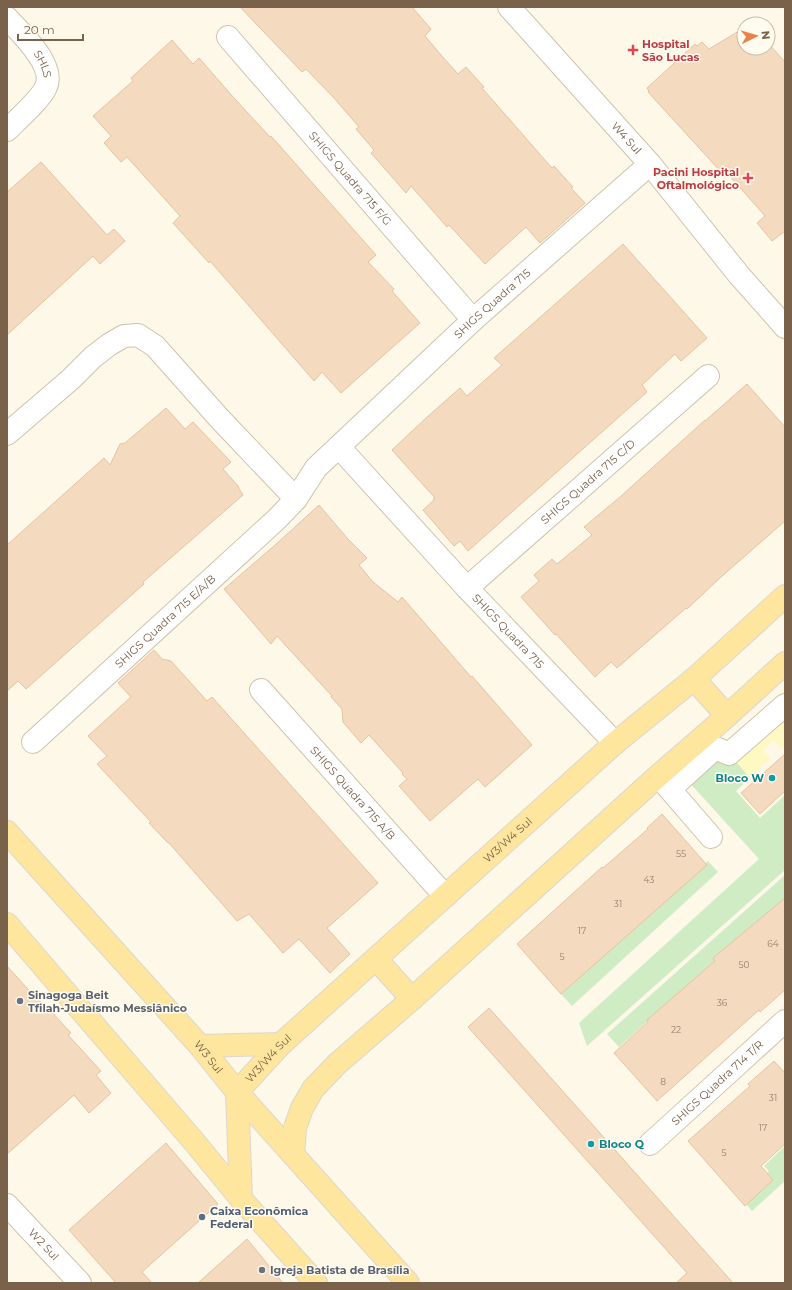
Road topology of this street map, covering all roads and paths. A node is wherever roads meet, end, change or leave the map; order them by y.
1 (509, 7) edge
2 (7, 18) edge
3 (228, 37) dead end
4 (7, 130) edge
5 (650, 164) junction
6 (473, 320) junction
7 (785, 328) edge
8 (708, 376) dead end
9 (7, 434) edge
10 (339, 447) junction
11 (296, 498) junction
12 (467, 588) junction
13 (785, 596) edge
14 (785, 663) edge
15 (694, 679) junction
16 (261, 690) dead end
17 (785, 705) edge
18 (727, 716) junction
19 (33, 742) dead end
20 (615, 743) junction
21 (664, 782) junction
22 (7, 832) edge
23 (711, 837) dead end
24 (445, 896) junction
25 (7, 924) edge
26 (376, 959) junction
27 (412, 999) junction
28 (785, 1021) edge
29 (281, 1044) junction
30 (200, 1046) junction
31 (237, 1092) junction
32 (650, 1144) dead end
33 (293, 1155) junction
34 (241, 1199) junction
35 (7, 1205) edge
36 (80, 1283) edge
37 (316, 1283) edge
38 (408, 1283) edge

1 - 5 street, W4 Sul
2 - 4 street, SHLS
3 - 6 street, SHIGS Quadra 715 F/G
5 - 6 street, SHIGS Quadra 715
5 - 7 street, W4 Sul
6 - 10 street, SHIGS Quadra 715
8 - 12 street, SHIGS Quadra 715 C/D
9 - 11 street
10 - 11 street, SHIGS Quadra 715
10 - 12 street, SHIGS Quadra 715
11 - 19 street, SHIGS Quadra 715 E/A/B
12 - 20 street, SHIGS Quadra 715
13 - 15 main road, W3/W4 Sul
14 - 18 main road
15 - 18 main road
15 - 20 main road, W3/W4 Sul
16 - 24 street, SHIGS Quadra 715 A/B
17 - 21 street
18 - 21 main road
20 - 24 main road, W3/W4 Sul
21 - 23 street
21 - 27 main road
22 - 30 main road, W3 Sul
24 - 26 main road, W3/W4 Sul
25 - 34 main road
26 - 27 main road
26 - 29 main road, W3/W4 Sul
27 - 33 main road
28 - 32 street, SHIGS Quadra 714 T/R
29 - 30 main road
29 - 31 main road, W3/W4 Sul
30 - 31 main road, W3 Sul
31 - 33 main road, W3 Sul
31 - 34 main road
33 - 38 main road, W3 Sul
34 - 37 main road
35 - 36 street, W2 Sul

